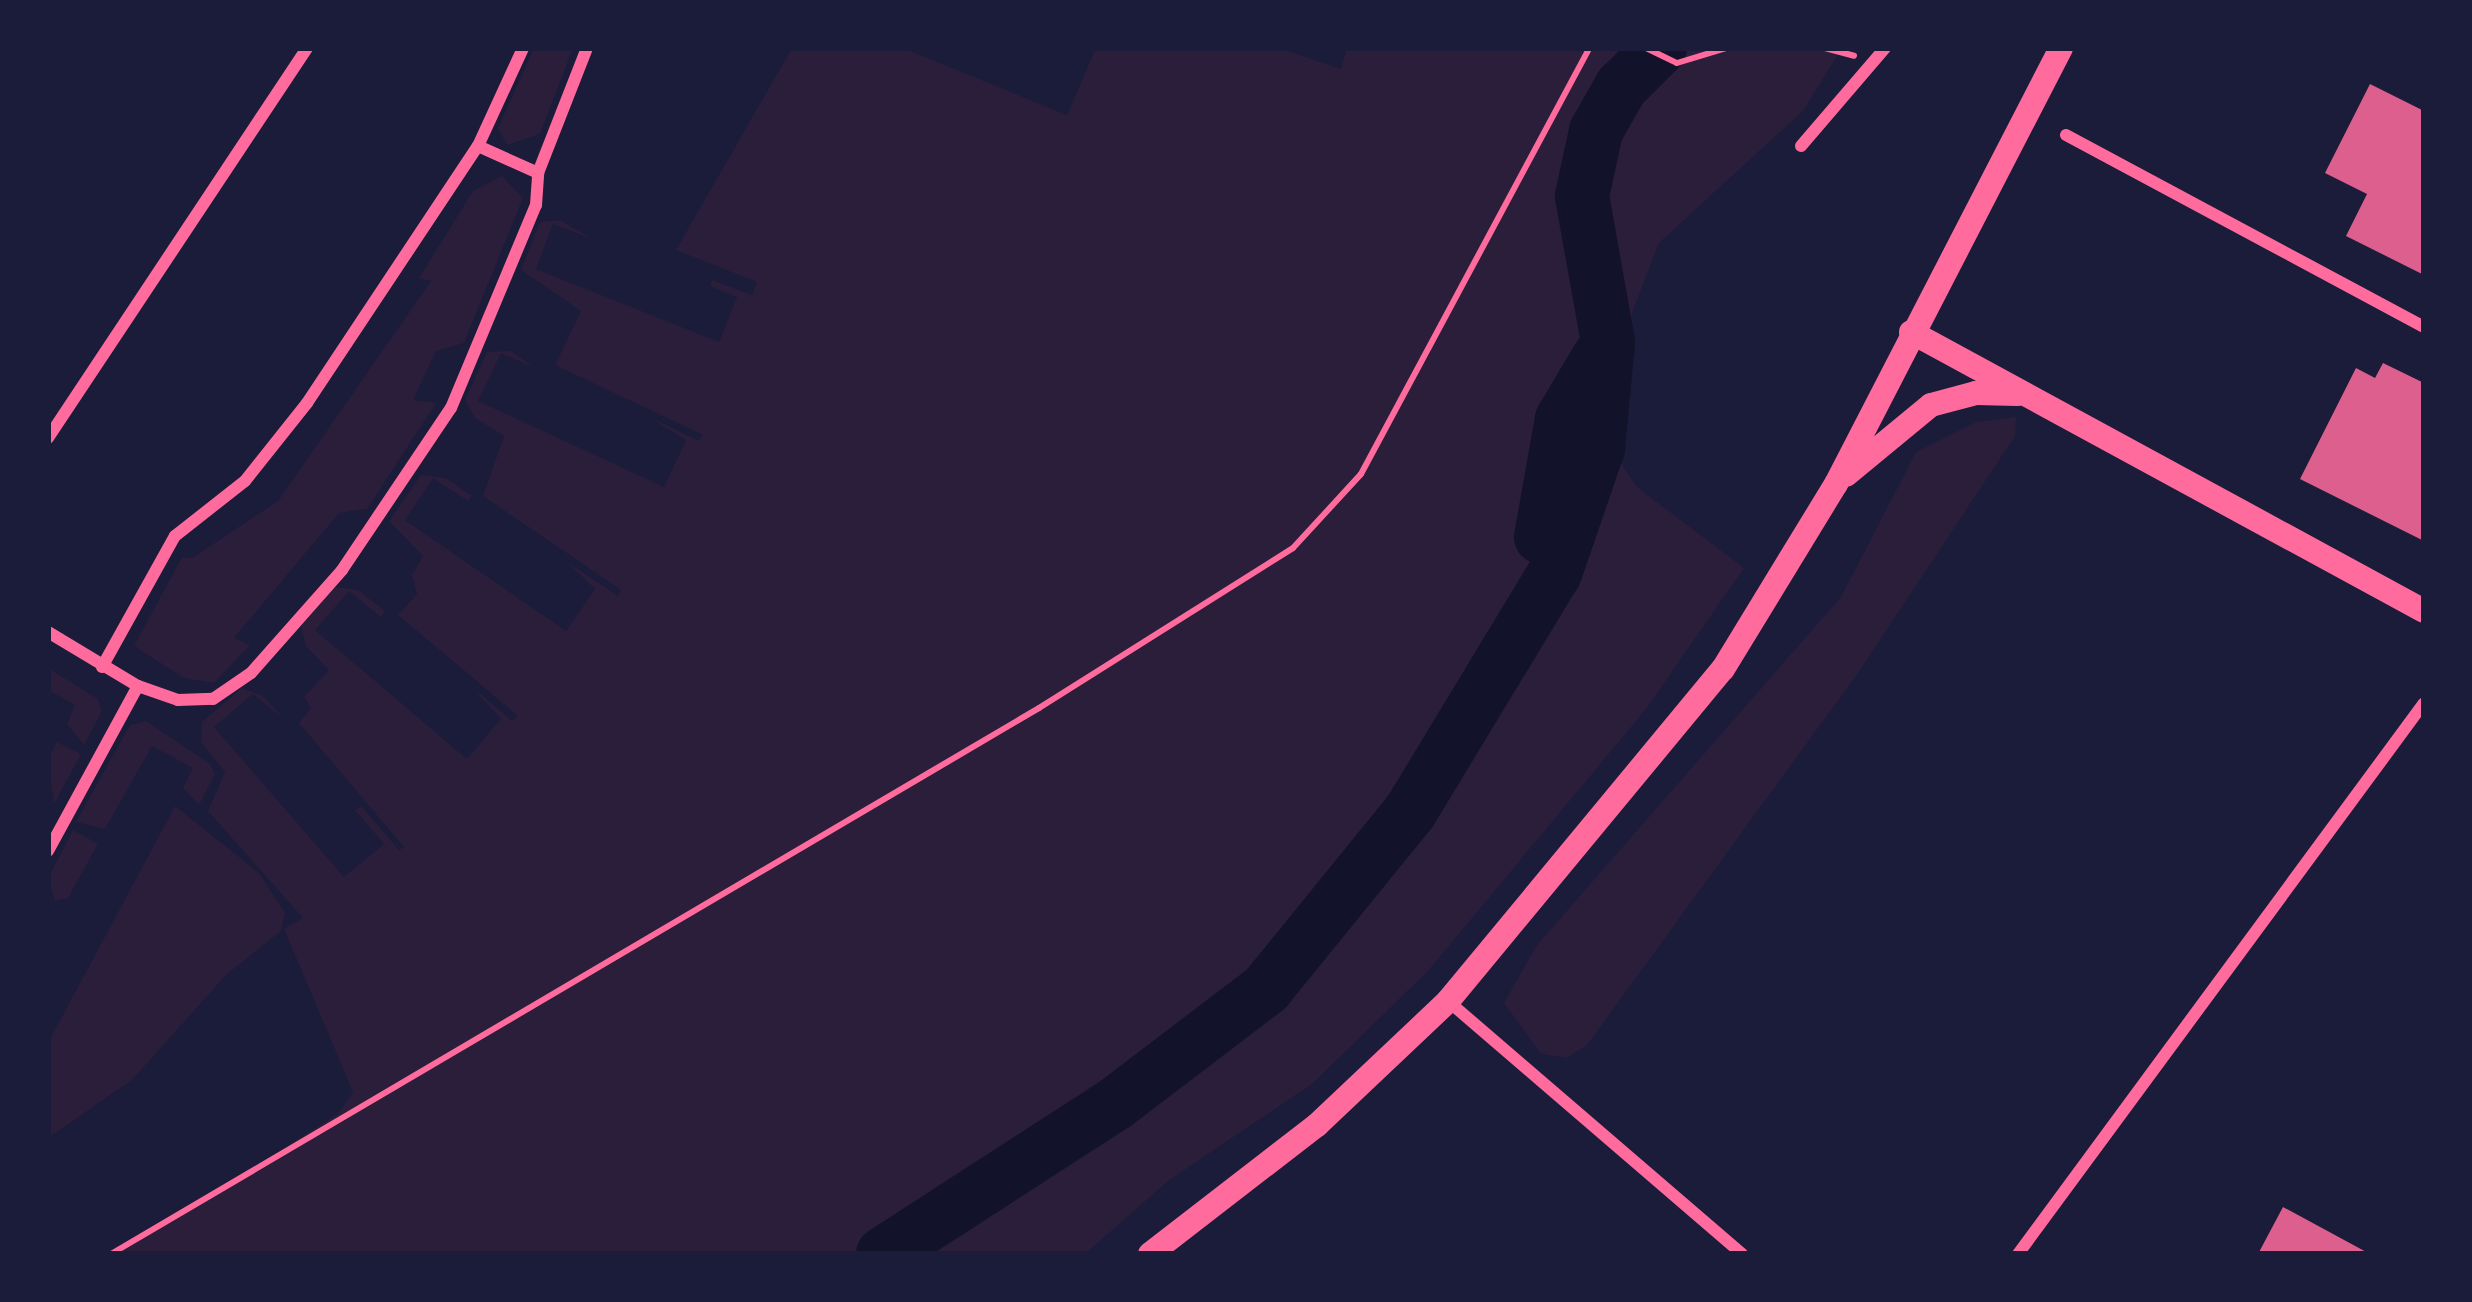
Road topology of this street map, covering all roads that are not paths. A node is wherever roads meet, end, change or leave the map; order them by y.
1 (307, 48) edge
2 (523, 48) edge
3 (587, 48) edge
4 (1885, 48) edge
5 (2061, 48) edge
6 (2066, 135) dead end
7 (478, 146) junction
8 (1801, 146) dead end
9 (538, 173) junction
10 (2424, 327) edge
11 (1911, 332) junction
12 (2022, 394) junction
13 (48, 437) edge
14 (1836, 484) junction
15 (2424, 610) edge
16 (48, 632) edge
17 (102, 667) junction
18 (138, 686) junction
19 (2424, 703) edge
20 (48, 851) edge
21 (1448, 1001) junction
22 (1150, 1254) edge
23 (1742, 1254) edge
24 (2018, 1254) edge

1 - 13 street
2 - 7 street
3 - 9 street
4 - 8 street
5 - 11 main road
6 - 10 street
7 - 9 street
7 - 17 street
9 - 18 street
11 - 12 main road
11 - 14 main road
12 - 14 main road
12 - 15 main road
14 - 21 main road
16 - 17 street
17 - 18 street
18 - 20 street
19 - 24 street
21 - 22 main road
21 - 23 street

